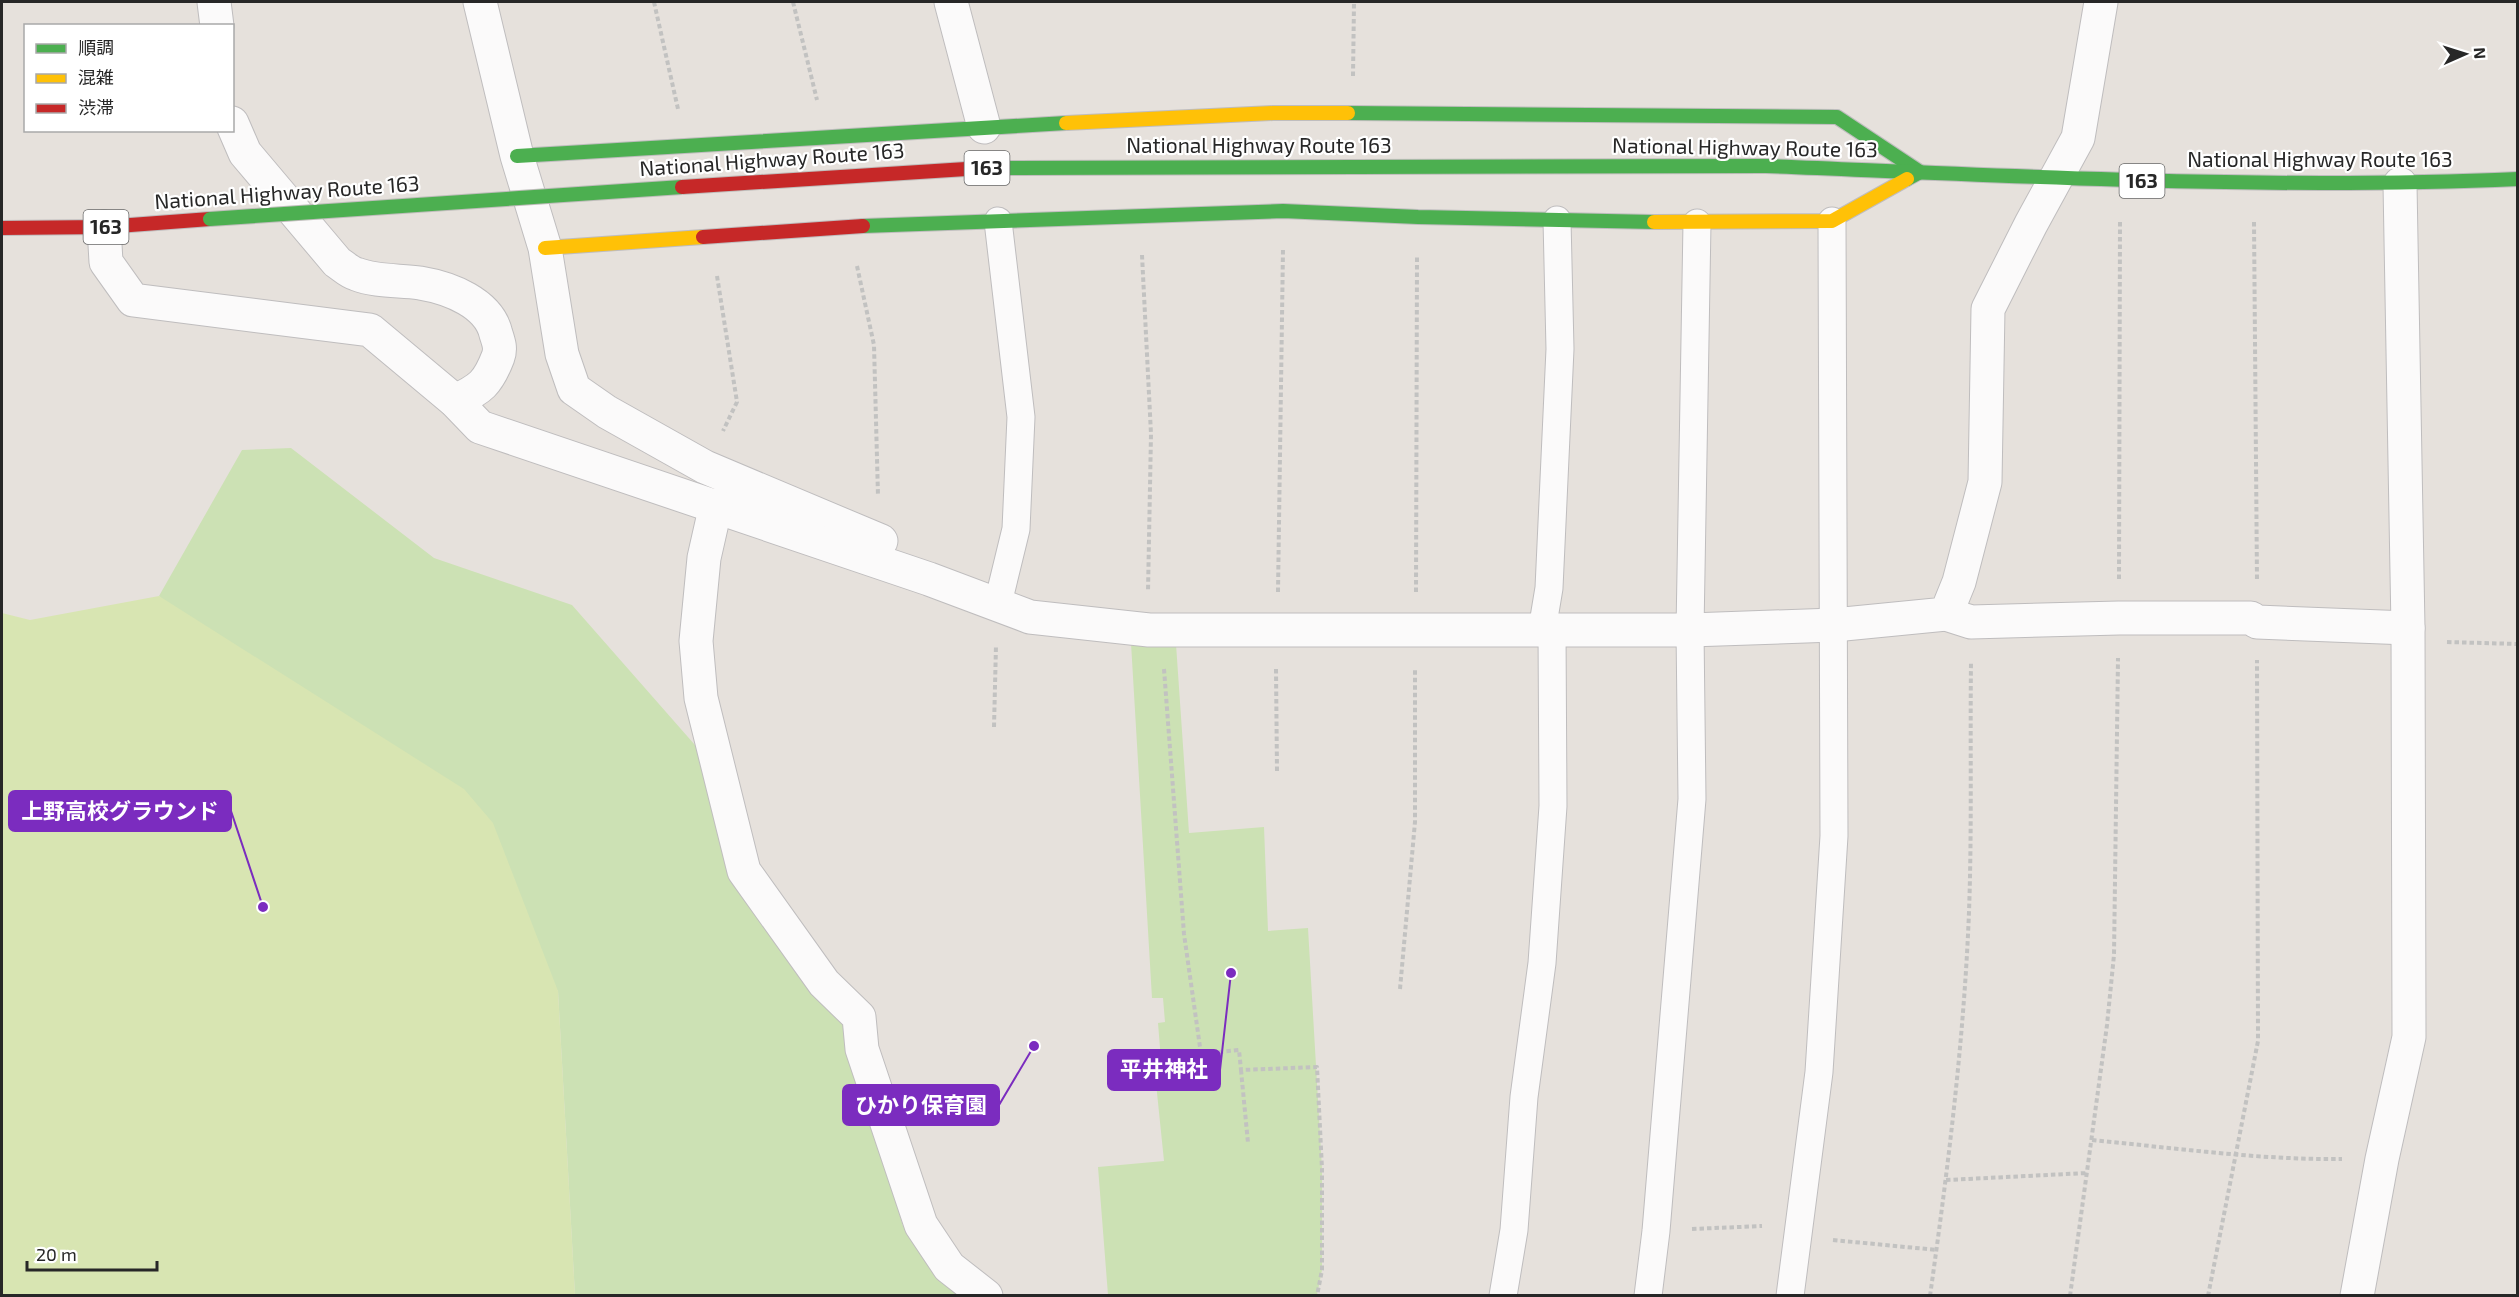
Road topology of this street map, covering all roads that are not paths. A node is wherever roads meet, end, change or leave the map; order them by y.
1 (214, 2) edge
2 (480, 2) edge
3 (951, 2) edge
4 (2101, 2) edge
5 (217, 24) edge
6 (984, 127) junction
7 (234, 128) edge
8 (517, 156) junction
9 (1920, 172) junction
10 (2056, 179) junction
11 (2517, 179) edge
12 (2400, 184) junction
13 (1557, 220) junction
14 (998, 221) junction
15 (1832, 221) junction
16 (1697, 223) junction
17 (104, 227) junction
18 (2, 228) edge
19 (545, 248) junction
20 (455, 401) junction
21 (716, 505) junction
22 (929, 579) junction
23 (998, 603) junction
24 (1958, 618) junction
25 (1834, 625) junction
26 (1547, 630) junction
27 (1690, 630) junction
28 (2407, 635) junction
29 (986, 1296) edge
30 (1503, 1296) edge
31 (1648, 1296) edge
32 (1790, 1296) edge
33 (2357, 1296) edge

1 - 5 street
2 - 8 street
3 - 6 street
4 - 10 street
6 - 8 main road
6 - 9 main road
7 - 20 street
8 - 19 street
9 - 10 main road, National Highway Route 163 / 163
9 - 15 main road
9 - 17 main road, National Highway Route 163 / 163, bridge
10 - 12 main road, National Highway Route 163 / 163
10 - 24 street
11 - 12 main road, National Highway Route 163 / 163
12 - 28 street
13 - 14 main road
13 - 16 main road
13 - 26 lane
14 - 19 main road
14 - 23 lane
15 - 16 main road
15 - 25 lane
16 - 27 lane
17 - 18 main road, National Highway Route 163 / 163
17 - 20 street
19 - 22 street
20 - 21 street
21 - 22 street
21 - 29 street
22 - 23 street
23 - 26 street
24 - 25 street
24 - 28 street
25 - 27 street
25 - 32 lane
26 - 27 street
26 - 30 lane
27 - 31 lane
28 - 33 street

